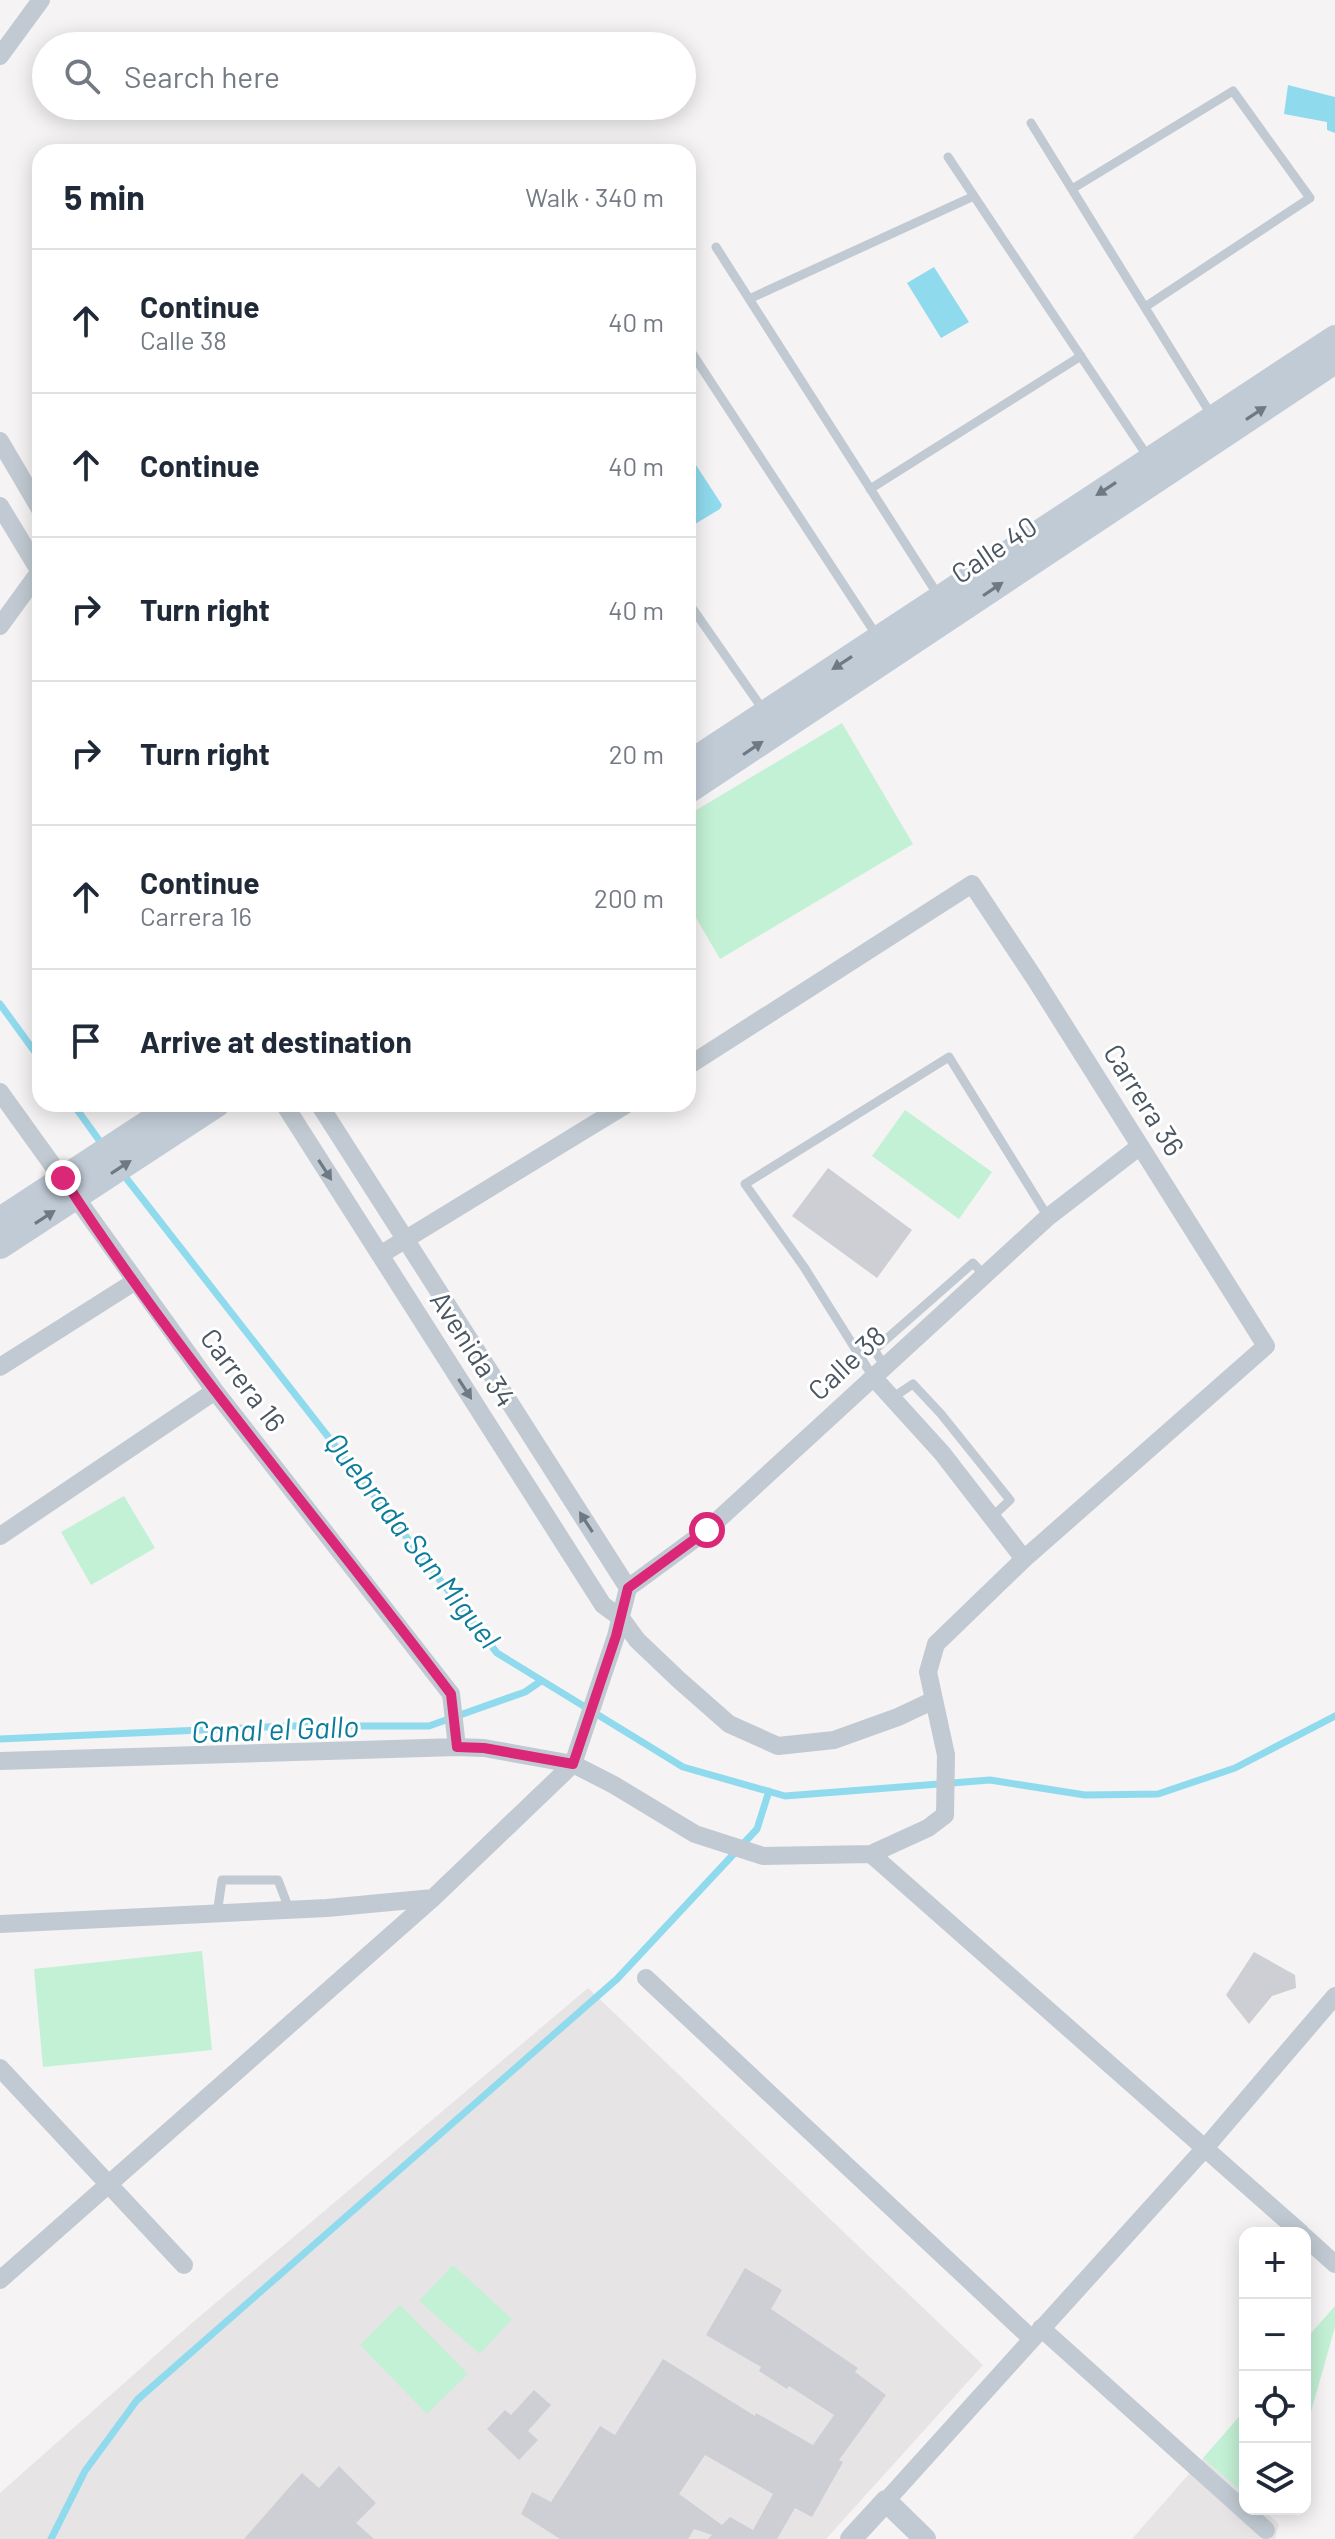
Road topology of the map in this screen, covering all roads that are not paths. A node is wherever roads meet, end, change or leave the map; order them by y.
1 (41, 0) edge
2 (0, 56) edge
3 (1031, 123) dead end
4 (948, 157) dead end
5 (1072, 189) junction
6 (974, 196) junction
7 (716, 247) dead end
8 (749, 299) junction
9 (1145, 307) junction
10 (1335, 338) edge
11 (1081, 356) junction
12 (696, 359) edge
13 (1335, 361) edge
14 (1218, 426) junction
15 (0, 441) edge
16 (1150, 460) junction
17 (870, 489) junction
18 (32, 495) edge
19 (0, 506) edge
20 (32, 559) edge
21 (32, 583) edge
22 (946, 607) junction
23 (696, 613) edge
24 (0, 626) edge
25 (885, 647) junction
26 (766, 713) junction
27 (696, 775) edge
28 (696, 776) edge
29 (696, 1061) edge
30 (0, 1092) edge
31 (170, 1112) edge
32 (200, 1112) edge
33 (289, 1112) edge
34 (324, 1112) edge
35 (614, 1112) edge
36 (146, 1138) junction
37 (1140, 1146) junction
38 (77, 1183) junction
39 (1048, 1217) junction
40 (0, 1220) edge
41 (405, 1241) junction
42 (0, 1246) edge
43 (380, 1255) junction
44 (134, 1282) junction
45 (0, 1367) edge
46 (879, 1371) junction
47 (215, 1391) junction
48 (891, 1398) junction
49 (992, 1517) junction
50 (0, 1536) edge
51 (1024, 1559) junction
52 (628, 1588) junction
53 (618, 1627) junction
54 (932, 1701) junction
55 (457, 1738) junction
56 (576, 1757) junction
57 (0, 1761) edge
58 (871, 1854) junction
59 (433, 1898) junction
60 (289, 1910) junction
61 (217, 1914) junction
62 (0, 1924) edge
63 (646, 1978) dead end
64 (1335, 1996) edge
65 (0, 2068) edge
66 (1205, 2148) junction
67 (110, 2185) junction
68 (1294, 2227) edge
69 (1311, 2242) edge
70 (1335, 2264) edge
71 (184, 2265) dead end
72 (0, 2280) edge
73 (1036, 2333) junction
74 (886, 2501) junction
75 (1266, 2530) dead end
76 (851, 2539) edge
77 (925, 2539) edge

1 - 2 street
3 - 5 lane
4 - 6 lane
5 - 9 lane
5 - 9 lane
6 - 8 lane
6 - 11 lane
7 - 8 lane
8 - 17 lane
9 - 14 lane
10 - 14 main road, Calle 40
11 - 16 lane
11 - 17 lane
12 - 25 lane
14 -> 13 main road, Calle 40
14 - 16 main road, Calle 40
22 -> 14 main road, Calle 40
15 - 18 street
16 -> 22 main road, Calle 40
17 - 22 lane
19 - 20 street
21 - 24 street
22 - 25 main road, Calle 40
23 - 26 lane
25 -> 26 main road, Calle 40
28 -> 25 main road, Calle 40
26 - 27 main road, Calle 40
29 - 37 street, Carrera 36
30 - 38 street, Carrera 16
31 - 36 main road
32 - 36 main road
33 -> 43 street, Avenida 34
34 - 41 street, Avenida 34
35 - 41 street
36 - 38 main road
37 - 39 street, Calle 38
37 - 51 street, Carrera 36
38 - 40 main road
42 -> 38 main road
38 - 44 street, Carrera 16
39 - 46 street, Calle 38
39 - 46 lane
41 - 43 street
52 -> 41 street, Avenida 34
43 -> 53 street, Avenida 34
44 - 45 street
44 - 47 street, Carrera 16
46 - 48 street
46 - 52 street, Calle 38
47 - 50 street
47 - 55 street, Carrera 16
48 - 49 street
48 - 49 lane
49 - 51 street
51 - 54 street
52 - 53 street
53 - 54 street, Avenida 34
53 - 56 street
54 - 58 street
55 - 56 street
55 - 57 street
56 - 58 street
56 - 59 street
58 - 66 street
59 - 60 street
59 - 67 street
60 - 61 street
60 - 61 lane
61 - 62 street
63 - 73 street
64 - 66 street
65 - 67 street
66 - 68 street
66 - 73 street
67 - 71 street
67 - 72 street
69 - 70 street
73 - 74 street
73 - 75 street
74 - 76 street
74 - 77 street

